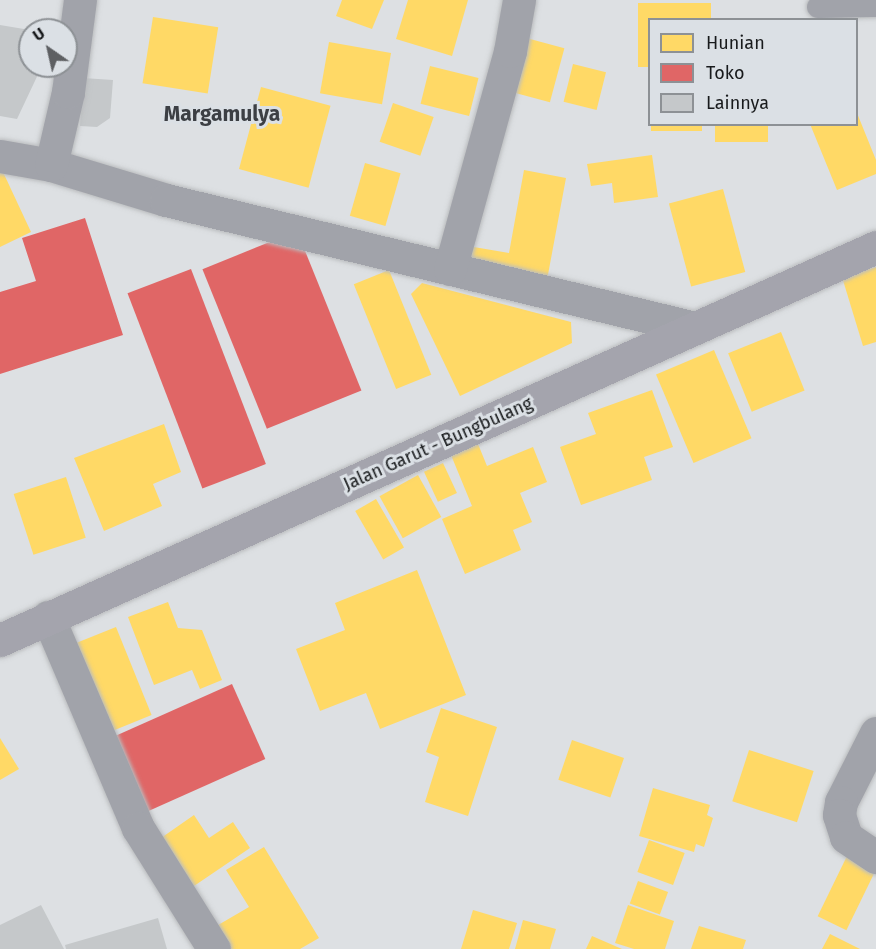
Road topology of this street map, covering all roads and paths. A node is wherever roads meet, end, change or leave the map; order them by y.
1 (80, 0) edge
2 (519, 0) edge
3 (876, 6) edge
4 (818, 7) dead end
5 (0, 156) edge
6 (51, 165) junction
7 (876, 247) edge
8 (450, 269) junction
9 (695, 328) junction
10 (48, 617) junction
11 (0, 640) edge
12 (876, 733) edge
13 (876, 857) edge
14 (214, 949) edge

1 - 6 street
2 - 8 street
3 - 4 lane
5 - 6 street
6 - 8 street
7 - 9 main road, Jalan Garut - Bungbulang
8 - 9 street
9 - 10 main road, Jalan Garut - Bungbulang
10 - 11 main road, Jalan Garut - Bungbulang
10 - 14 street
12 - 13 street

